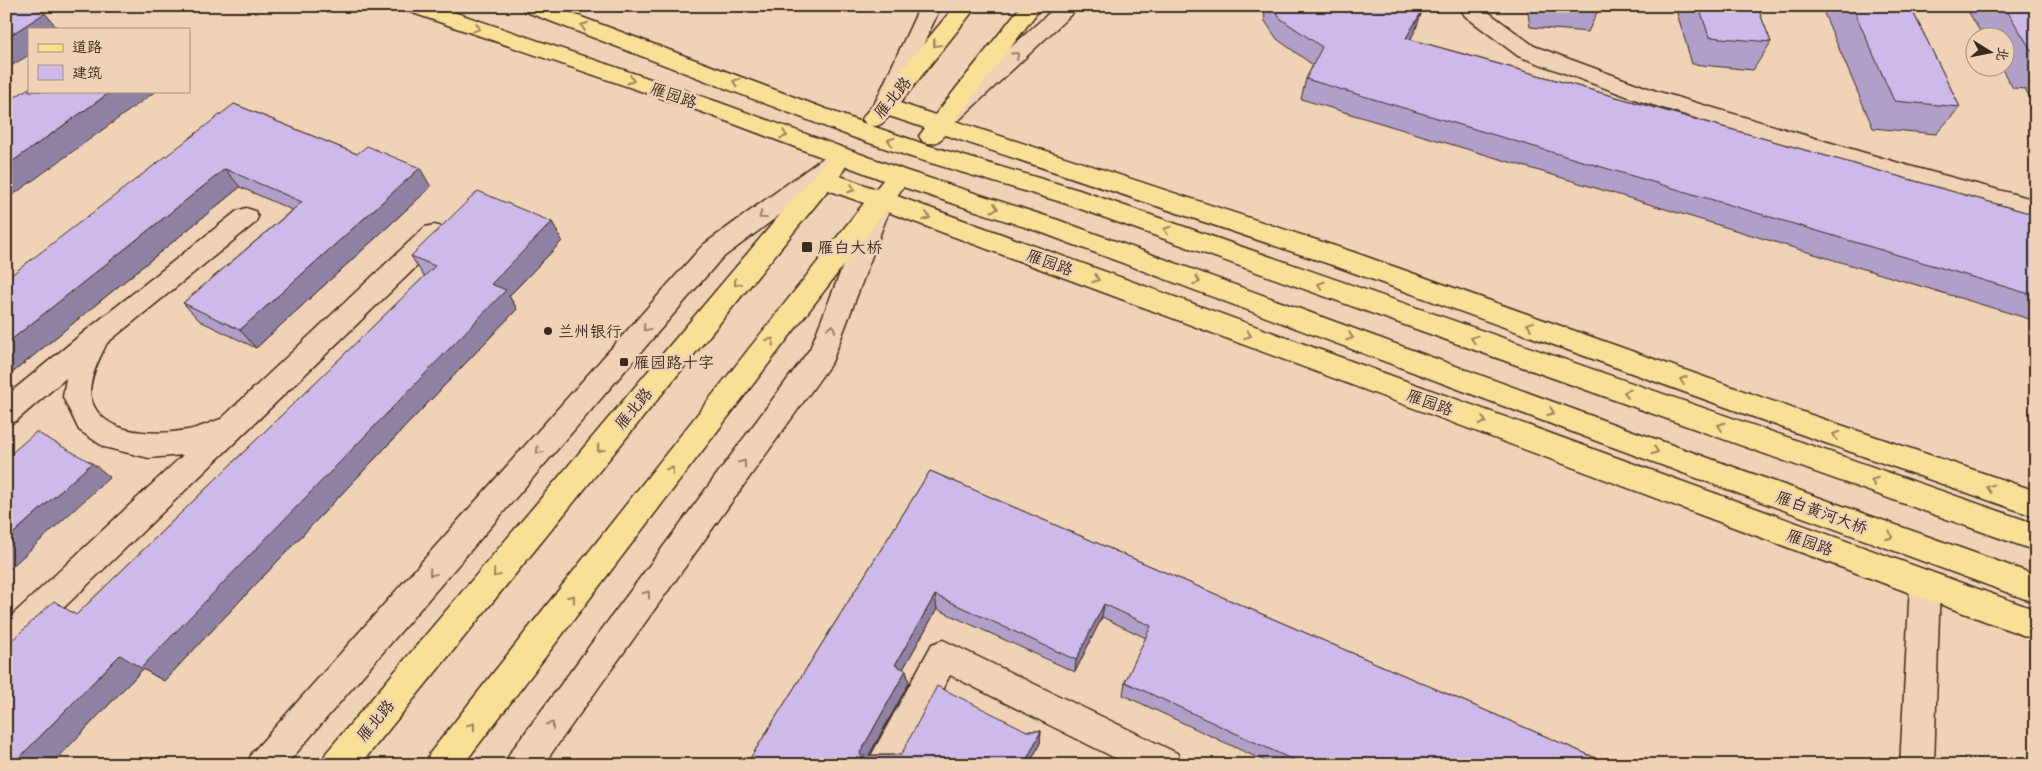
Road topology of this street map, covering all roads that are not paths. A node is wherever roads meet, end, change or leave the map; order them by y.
1 (414, 6) edge
2 (531, 6) edge
3 (931, 6) edge
4 (967, 6) edge
5 (1032, 6) edge
6 (1070, 6) edge
7 (1469, 6) edge
8 (885, 106) junction
9 (941, 124) junction
10 (863, 132) junction
11 (919, 151) junction
12 (843, 156) junction
13 (899, 177) junction
14 (824, 178) junction
15 (881, 200) junction
16 (2036, 209) edge
17 (246, 217) dead end
18 (434, 234) edge
19 (97, 336) junction
20 (6, 414) edge
21 (234, 426) junction
22 (1609, 434) joint
23 (2036, 504) edge
24 (2036, 538) edge
25 (1925, 584) junction
26 (2036, 589) edge
27 (2036, 625) edge
28 (6, 642) edge
29 (264, 765) edge
30 (338, 765) edge
31 (442, 765) edge
32 (522, 765) edge
33 (883, 765) edge
34 (1165, 765) edge
35 (1917, 765) edge

1 -> 12 main road, 雁园路
10 -> 2 main road, 雁园路
3 - 8 street
4 -> 8 main road, 雁北路
5 - 9 main road
9 -> 6 street
7 - 16 street
8 - 9 main road
8 - 10 main road, 雁北路
9 - 11 main road
23 -> 9 main road
11 -> 10 main road, 雁园路
10 - 12 main road, 雁北路
11 - 13 main road
24 -> 11 main road, 雁园路
12 - 13 main road, 雁园路
12 - 14 main road, 雁北路
12 -> 29 street
13 - 15 main road
13 -> 22 main road, 雁园路
14 -> 15 main road, 雁园路
14 -> 30 main road, 雁北路
15 -> 25 main road, 雁园路
31 -> 15 main road
32 -> 15 street
17 - 19 street
18 - 21 street
19 - 20 street
19 - 21 street
21 - 28 street
22 -> 26 main road, 雁白黄河大桥
25 - 27 main road, 雁园路
25 - 35 street
33 - 34 street

